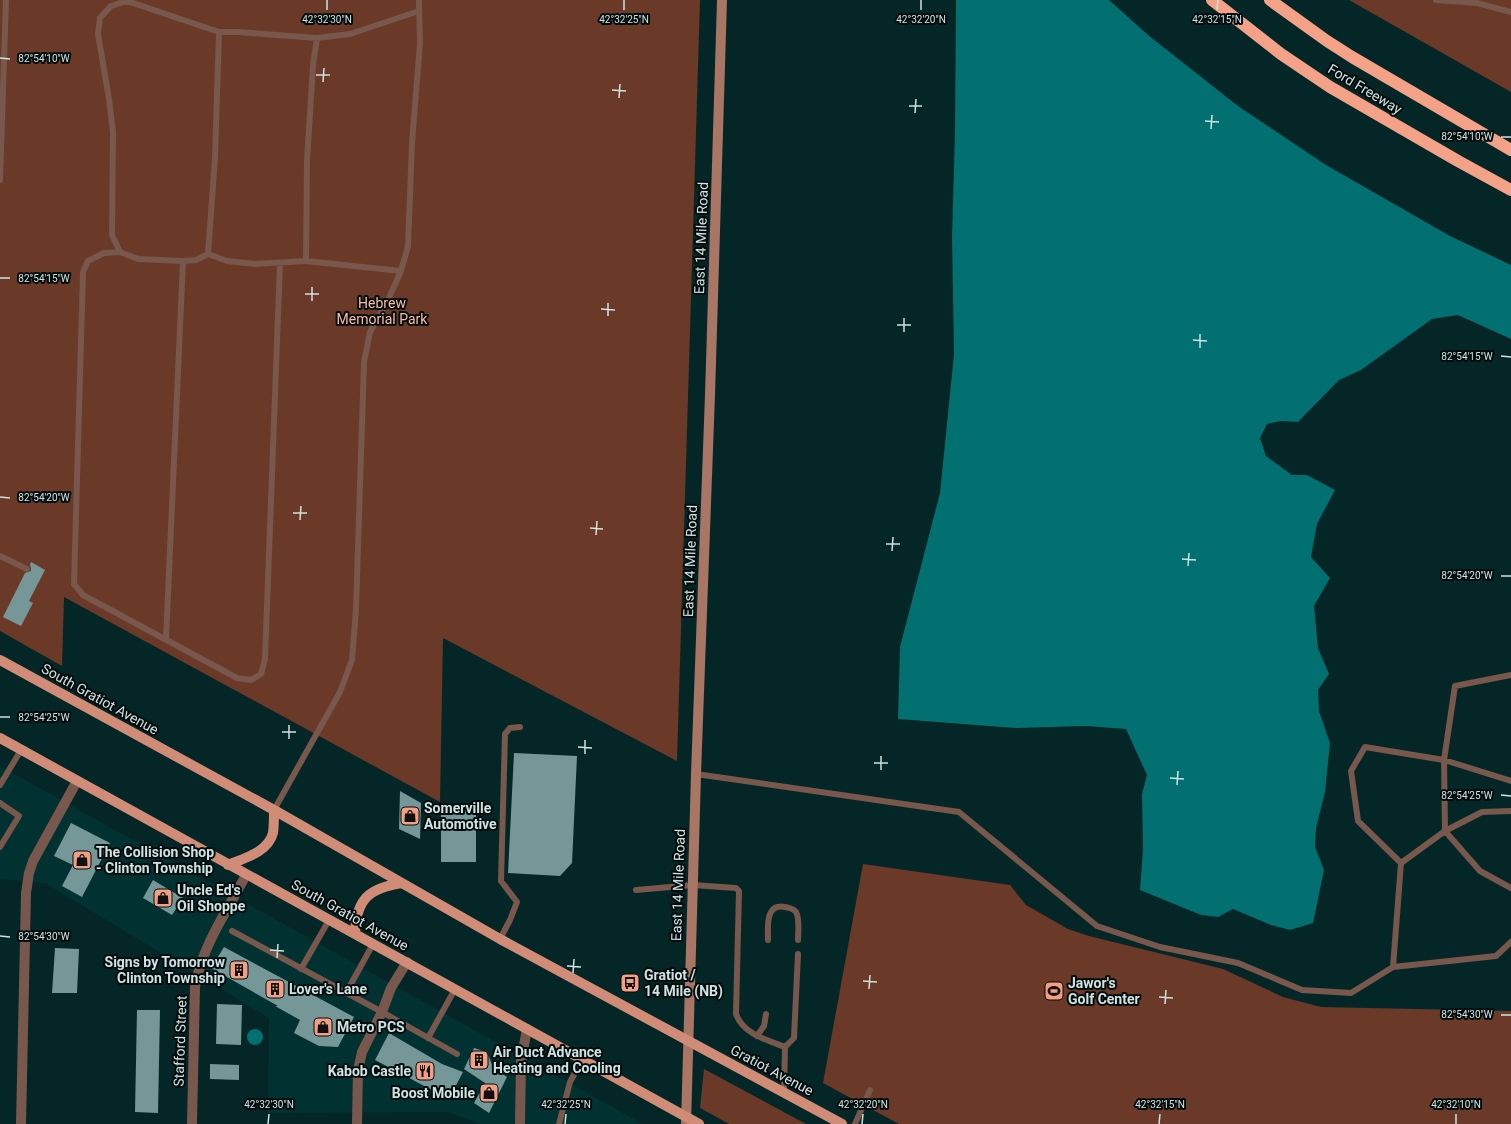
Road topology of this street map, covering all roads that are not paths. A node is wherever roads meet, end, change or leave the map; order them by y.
1 (6, 0) edge
2 (419, 0) edge
3 (722, 0) edge
4 (1212, 0) edge
5 (1270, 0) edge
6 (1436, 0) edge
7 (110, 3) edge
8 (419, 11) junction
9 (1511, 12) edge
10 (219, 32) junction
11 (317, 38) junction
12 (1511, 150) edge
13 (0, 180) edge
14 (1511, 190) edge
15 (120, 252) junction
16 (208, 254) junction
17 (182, 261) junction
18 (306, 261) junction
19 (280, 263) junction
20 (401, 271) junction
21 (0, 556) edge
22 (27, 569) dead end
23 (166, 639) junction
24 (0, 660) edge
25 (1511, 675) edge
26 (520, 727) dead end
27 (0, 738) edge
28 (21, 750) junction
29 (1444, 760) junction
30 (696, 774) junction
31 (77, 781) junction
32 (1511, 781) edge
33 (0, 785) edge
34 (0, 803) edge
35 (274, 810) junction
36 (1511, 811) edge
37 (1445, 831) junction
38 (0, 847) edge
39 (1401, 863) junction
40 (228, 865) junction
41 (246, 875) junction
42 (402, 882) junction
43 (693, 885) junction
44 (1511, 888) edge
45 (636, 890) dead end
46 (330, 920) junction
47 (232, 931) dead end
48 (355, 934) junction
49 (500, 939) junction
50 (768, 940) dead end
51 (798, 940) dead end
52 (1511, 942) edge
53 (373, 944) junction
54 (798, 954) dead end
55 (406, 962) junction
56 (1393, 967) junction
57 (301, 969) junction
58 (454, 989) junction
59 (346, 993) junction
60 (382, 1012) junction
61 (766, 1014) dead end
62 (527, 1029) junction
63 (757, 1036) junction
64 (428, 1038) junction
65 (689, 1040) junction
66 (785, 1047) junction
67 (457, 1054) dead end
68 (582, 1060) junction
69 (870, 1090) dead end
70 (784, 1092) junction
71 (686, 1120) edge
72 (21, 1124) edge
73 (192, 1124) edge
74 (357, 1124) edge
75 (520, 1124) edge
76 (558, 1124) edge
77 (699, 1124) edge
78 (842, 1124) edge
79 (855, 1124) edge

1 - 13 lane
2 - 8 lane
3 - 30 main road, East 14 Mile Road
4 - 14 highway, Ford Freeway
5 - 12 highway, Ford Freeway
6 - 9 lane
7 - 10 lane
7 - 15 lane
8 - 11 lane
8 - 20 lane
10 - 11 lane
10 - 16 lane
11 - 18 lane
15 - 17 lane
15 - 23 lane
16 - 17 lane
16 - 19 lane
17 - 23 lane
18 - 19 lane
18 - 20 lane
19 - 23 lane
20 - 35 lane
21 - 22 lane
24 - 35 main road, South Gratiot Avenue
25 - 29 lane
26 - 49 lane
27 - 28 main road, South Gratiot Avenue
28 - 31 main road, South Gratiot Avenue
28 - 33 lane
29 - 32 lane
29 - 37 lane
29 - 39 lane
30 - 43 main road, East 14 Mile Road
30 - 56 lane
31 - 40 main road, South Gratiot Avenue
31 - 72 street
34 - 38 lane
35 - 40 main road
35 - 42 main road, South Gratiot Avenue
36 - 37 lane
37 - 39 lane
37 - 44 lane
39 - 56 lane
40 - 41 main road, South Gratiot Avenue
41 - 46 main road, South Gratiot Avenue
41 - 73 street, Stafford Street
42 - 48 main road
42 - 49 main road, South Gratiot Avenue
43 - 45 lane
43 - 63 lane
43 - 65 main road, East 14 Mile Road
46 - 48 main road, South Gratiot Avenue
46 - 57 lane
47 - 57 lane
48 - 53 main road, South Gratiot Avenue
49 - 65 main road
50 - 51 lane
52 - 56 lane
53 - 55 main road, South Gratiot Avenue
53 - 59 lane
54 - 66 lane
55 - 58 main road, South Gratiot Avenue
55 - 60 street
57 - 59 lane
58 - 62 main road, South Gratiot Avenue
58 - 64 lane
59 - 60 lane
60 - 64 lane
60 - 74 street
61 - 63 lane
62 - 68 main road, South Gratiot Avenue
62 - 75 street
63 - 66 lane
64 - 67 lane
65 - 70 main road, Gratiot Avenue
65 - 71 main road, East 14 Mile Road
66 - 70 lane
68 - 71 main road, South Gratiot Avenue
68 - 76 lane
69 - 79 lane
70 - 78 main road, Gratiot Avenue
71 - 77 main road

